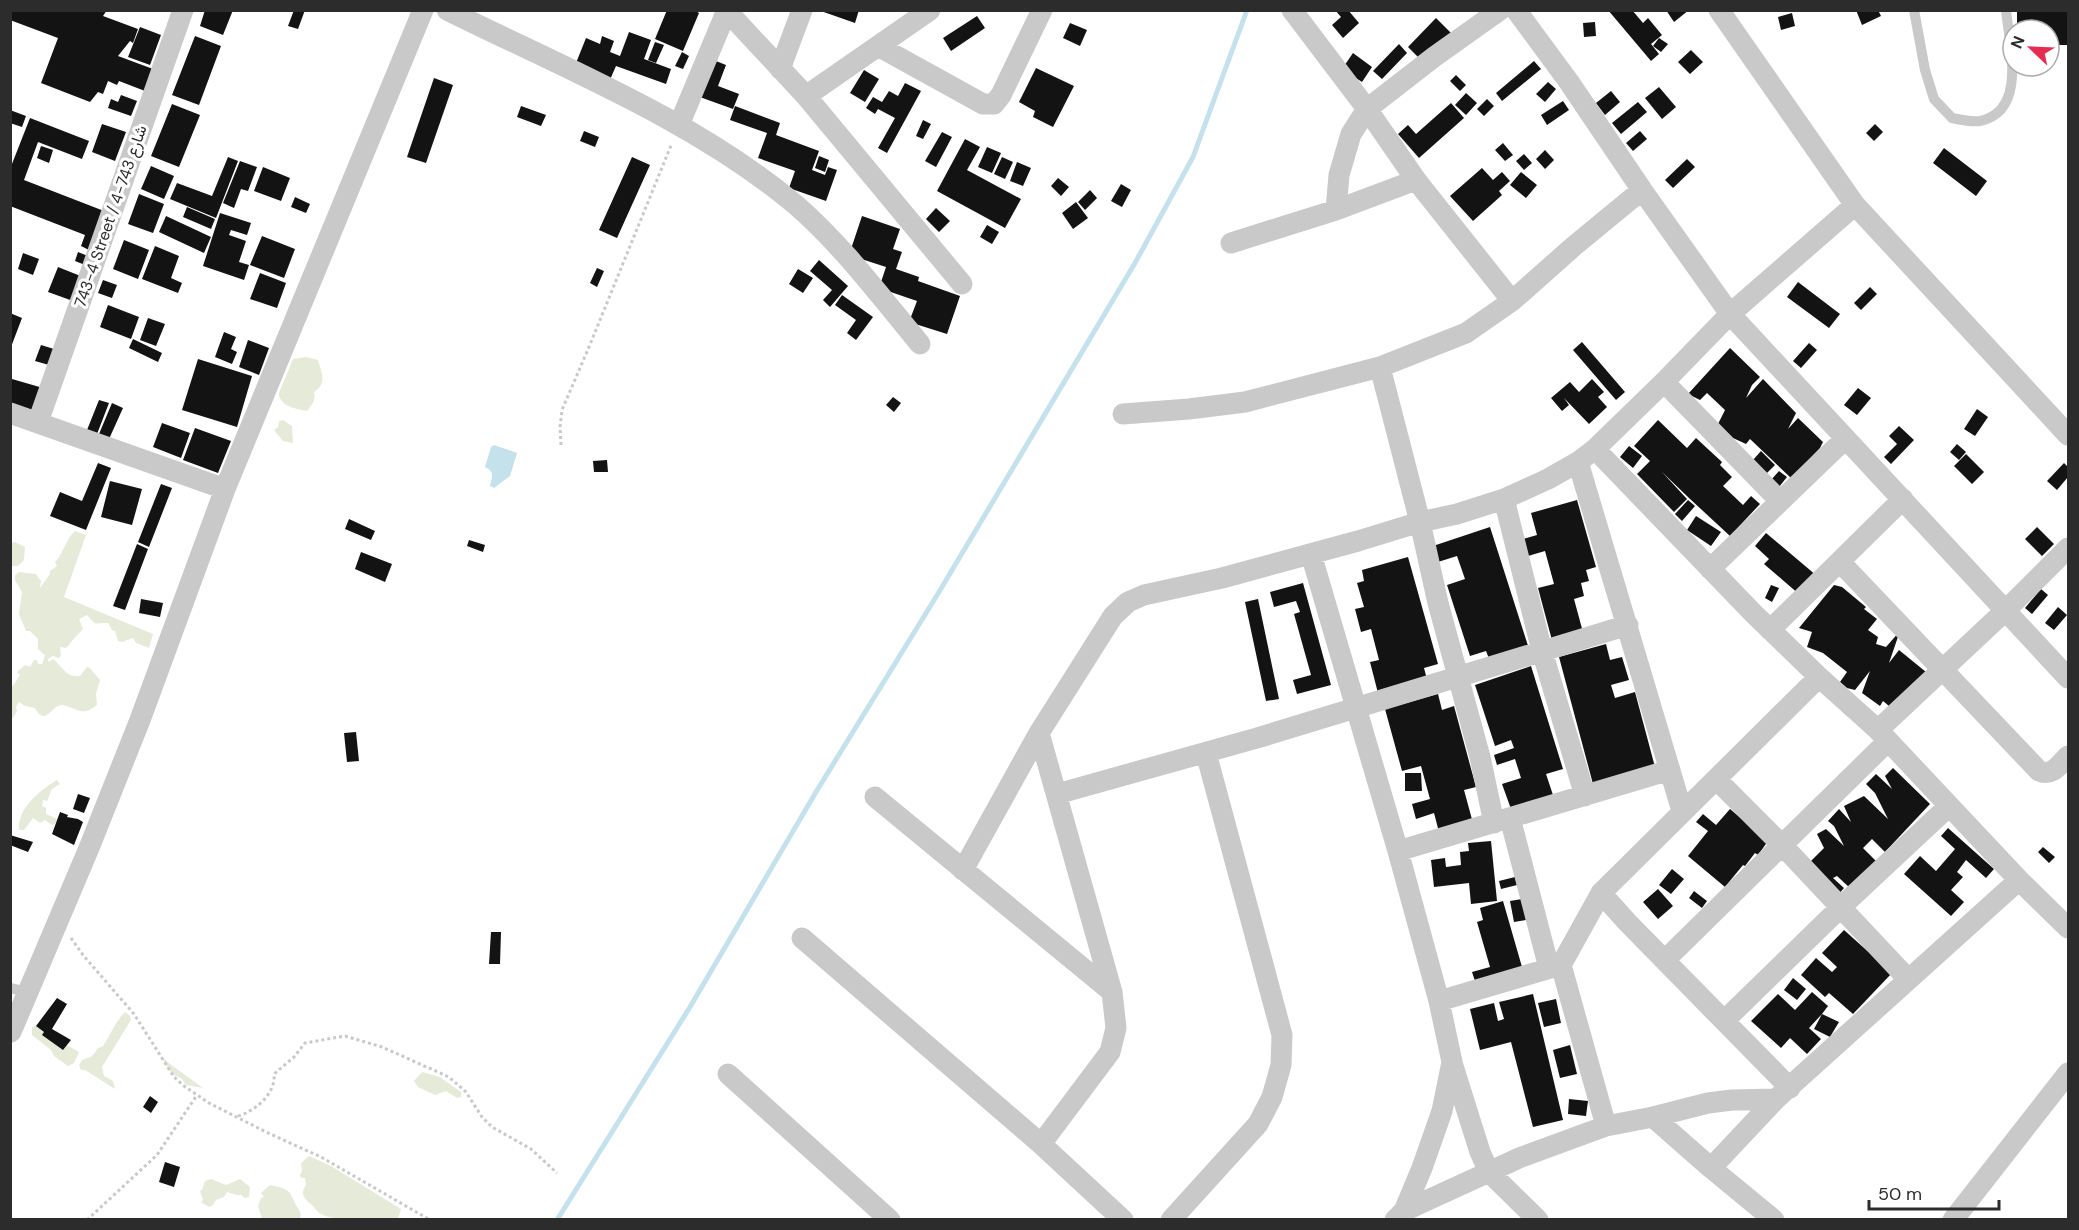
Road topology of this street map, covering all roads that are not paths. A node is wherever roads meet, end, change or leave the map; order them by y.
1 (183, 10) edge
2 (423, 10) edge
3 (447, 10) edge
4 (802, 10) edge
5 (930, 10) edge
6 (1042, 10) edge
7 (1292, 10) edge
8 (1500, 10) edge
9 (1516, 10) edge
10 (1719, 10) edge
11 (1914, 10) edge
12 (2006, 10) edge
13 (727, 11) edge
14 (878, 46) junction
15 (780, 69) junction
16 (806, 96) junction
17 (1367, 109) junction
18 (679, 125) junction
19 (1416, 180) junction
20 (1642, 190) junction
21 (1855, 205) junction
22 (1336, 210) junction
23 (1231, 243) dead end
24 (962, 284) dead end
25 (1512, 301) junction
26 (1730, 314) junction
27 (920, 344) dead end
28 (1380, 367) junction
29 (1664, 382) junction
30 (10, 412) edge
31 (1123, 414) dead end
32 (38, 422) junction
33 (2068, 435) edge
34 (1845, 439) junction
35 (1595, 449) junction
36 (1578, 462) junction
37 (225, 489) junction
38 (1504, 499) junction
39 (1903, 500) junction
40 (1780, 501) junction
41 (1420, 522) junction
42 (2068, 548) edge
43 (1311, 554) junction
44 (1840, 563) junction
45 (1710, 568) junction
46 (2006, 610) junction
47 (1628, 625) junction
48 (1770, 630) junction
49 (1542, 651) junction
50 (1942, 670) junction
51 (1459, 677) junction
52 (1819, 677) junction
53 (2068, 678) edge
54 (1355, 707) junction
55 (1039, 733) junction
56 (1883, 735) junction
57 (1206, 753) junction
58 (2068, 756) edge
59 (1670, 770) junction
60 (1716, 778) junction
61 (1057, 794) junction
62 (1585, 796) junction
63 (875, 797) dead end
64 (1949, 806) junction
65 (1682, 811) junction
66 (1502, 821) junction
67 (1783, 846) junction
68 (1398, 851) junction
69 (963, 870) junction
70 (2019, 880) junction
71 (1601, 893) junction
72 (1841, 907) junction
73 (2068, 928) edge
74 (802, 938) dead end
75 (1665, 960) junction
76 (1556, 967) junction
77 (1908, 979) junction
78 (19, 990) edge
79 (1112, 992) junction
80 (1439, 1001) junction
81 (1724, 1021) junction
82 (11, 1032) edge
83 (1452, 1062) junction
84 (2068, 1073) edge
85 (728, 1074) dead end
86 (1783, 1094) junction
87 (1653, 1117) junction
88 (1606, 1126) junction
89 (1041, 1144) junction
90 (1711, 1168) junction
91 (1489, 1172) junction
92 (1400, 1215) edge
93 (890, 1220) edge
94 (1123, 1220) edge
95 (1171, 1220) edge
96 (1538, 1220) edge
97 (1774, 1220) edge
98 (1953, 1220) edge

1 - 32 street, 743-4 Street / شارع 743-4
2 - 37 street
3 - 18 street
4 - 15 street
5 - 14 street
6 - 14 street
7 - 17 street
8 - 17 street
9 - 20 street
10 - 21 street
11 - 12 lane
13 - 15 street
13 - 18 street
14 - 16 street
15 - 16 street
16 - 24 street
17 - 19 street
17 - 22 street
18 - 27 street
19 - 22 street
19 - 25 street
20 - 25 street
20 - 26 street
21 - 26 street
21 - 33 street
22 - 23 street
25 - 28 street
26 - 29 street
26 - 34 street
28 - 31 street
28 - 41 street
29 - 35 street
29 - 40 street
30 - 32 street
32 - 37 street
34 - 39 street
34 - 40 street
35 - 36 street
35 - 45 street
36 - 38 street
36 - 47 street
37 - 78 street
38 - 41 street
38 - 49 street
39 - 44 street
39 - 46 street
40 - 45 street
41 - 43 street
41 - 51 street
42 - 46 street
43 - 54 street
43 - 55 street
44 - 48 street
44 - 50 street
45 - 48 street
46 - 50 street
46 - 53 street
47 - 49 street
47 - 59 street
48 - 52 street
49 - 51 street
49 - 62 street
50 - 56 street
50 - 58 street
51 - 54 street
51 - 66 street
52 - 56 street
52 - 60 street
54 - 57 street
54 - 68 street
55 - 61 street
55 - 69 street
56 - 64 street
56 - 67 street
57 - 61 street
57 - 95 street
59 - 62 street
59 - 65 street
60 - 65 street
60 - 67 street
61 - 79 street
62 - 66 street
63 - 69 street
64 - 70 street
64 - 72 street
65 - 71 street
66 - 68 street
66 - 76 street
67 - 72 street
67 - 75 street
68 - 80 street
69 - 79 street
70 - 73 street
70 - 77 street
71 - 75 street
71 - 76 street
72 - 77 street
72 - 81 street
74 - 89 street
75 - 81 street
76 - 80 street
76 - 88 street
77 - 86 street
78 - 82 street
79 - 89 street
80 - 83 street
81 - 86 street
83 - 91 street
83 - 92 street
84 - 98 street
85 - 93 street
86 - 87 street
86 - 90 street
87 - 88 street
87 - 90 street
88 - 91 street
89 - 94 street
90 - 97 street
91 - 92 street
91 - 96 street

